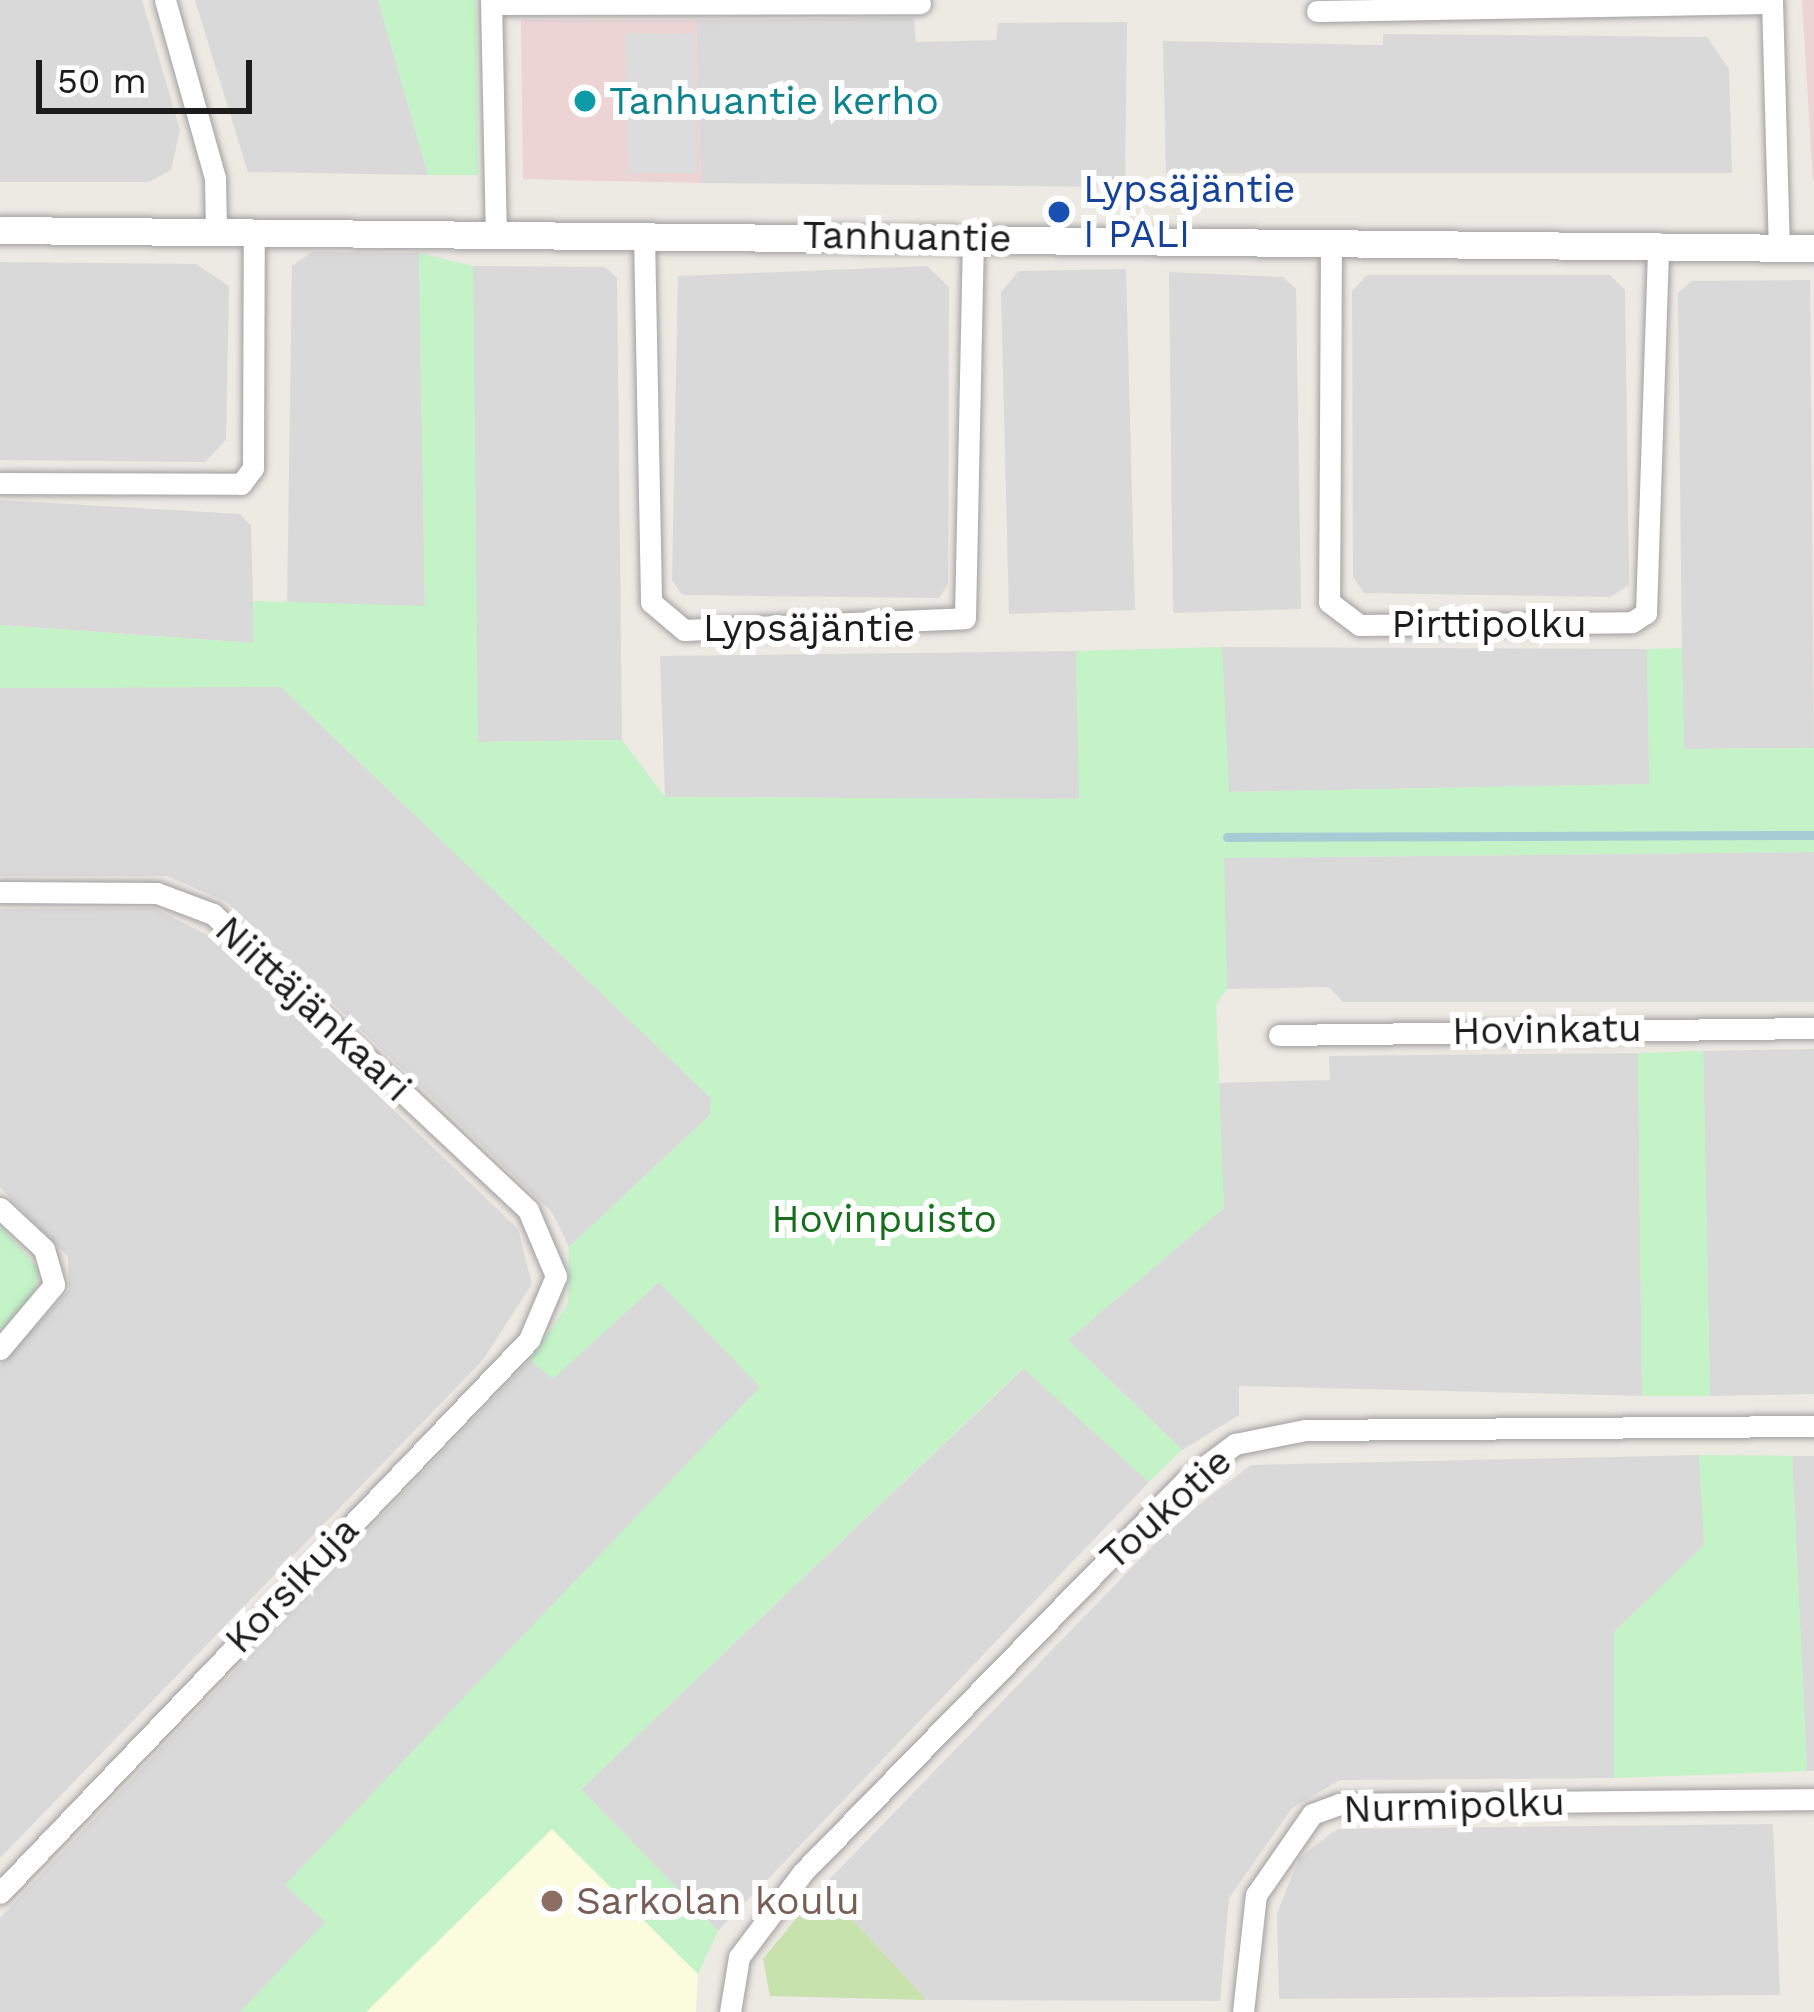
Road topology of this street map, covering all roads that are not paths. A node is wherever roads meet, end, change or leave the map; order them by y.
1 (165, 0) edge
2 (491, 2) edge
3 (1772, 2) edge
4 (920, 3) dead end
5 (1317, 11) dead end
6 (0, 230) edge
7 (216, 232) junction
8 (254, 232) junction
9 (496, 233) junction
10 (644, 234) junction
11 (973, 238) junction
12 (1330, 240) junction
13 (1658, 243) junction
14 (1779, 247) junction
15 (1814, 248) edge
16 (0, 483) edge
17 (0, 892) edge
18 (1814, 1028) edge
19 (1280, 1035) dead end
20 (0, 1208) edge
21 (555, 1264) joint
22 (0, 1349) edge
23 (1814, 1426) edge
24 (1814, 1798) edge
25 (0, 1893) edge
26 (730, 2012) edge
27 (1243, 2012) edge

1 - 7 street
2 - 4 street
2 - 9 street
3 - 5 street
3 - 14 street
6 - 7 street, Tanhuantie
7 - 8 street, Tanhuantie
8 - 9 street, Tanhuantie
8 - 16 street
9 - 10 street, Tanhuantie
10 - 11 street, Tanhuantie
10 - 11 street, Lypsäjäntie
11 - 12 street, Tanhuantie
12 - 13 street, Tanhuantie
12 - 13 street, Pirttipolku
13 - 14 street, Tanhuantie
14 - 15 street, Tanhuantie
17 - 21 street, Niittäjänkaari
18 - 19 street, Hovinkatu
20 - 22 street
21 - 25 street, Korsikuja
23 - 26 street, Toukotie
24 - 27 street, Nurmipolku

